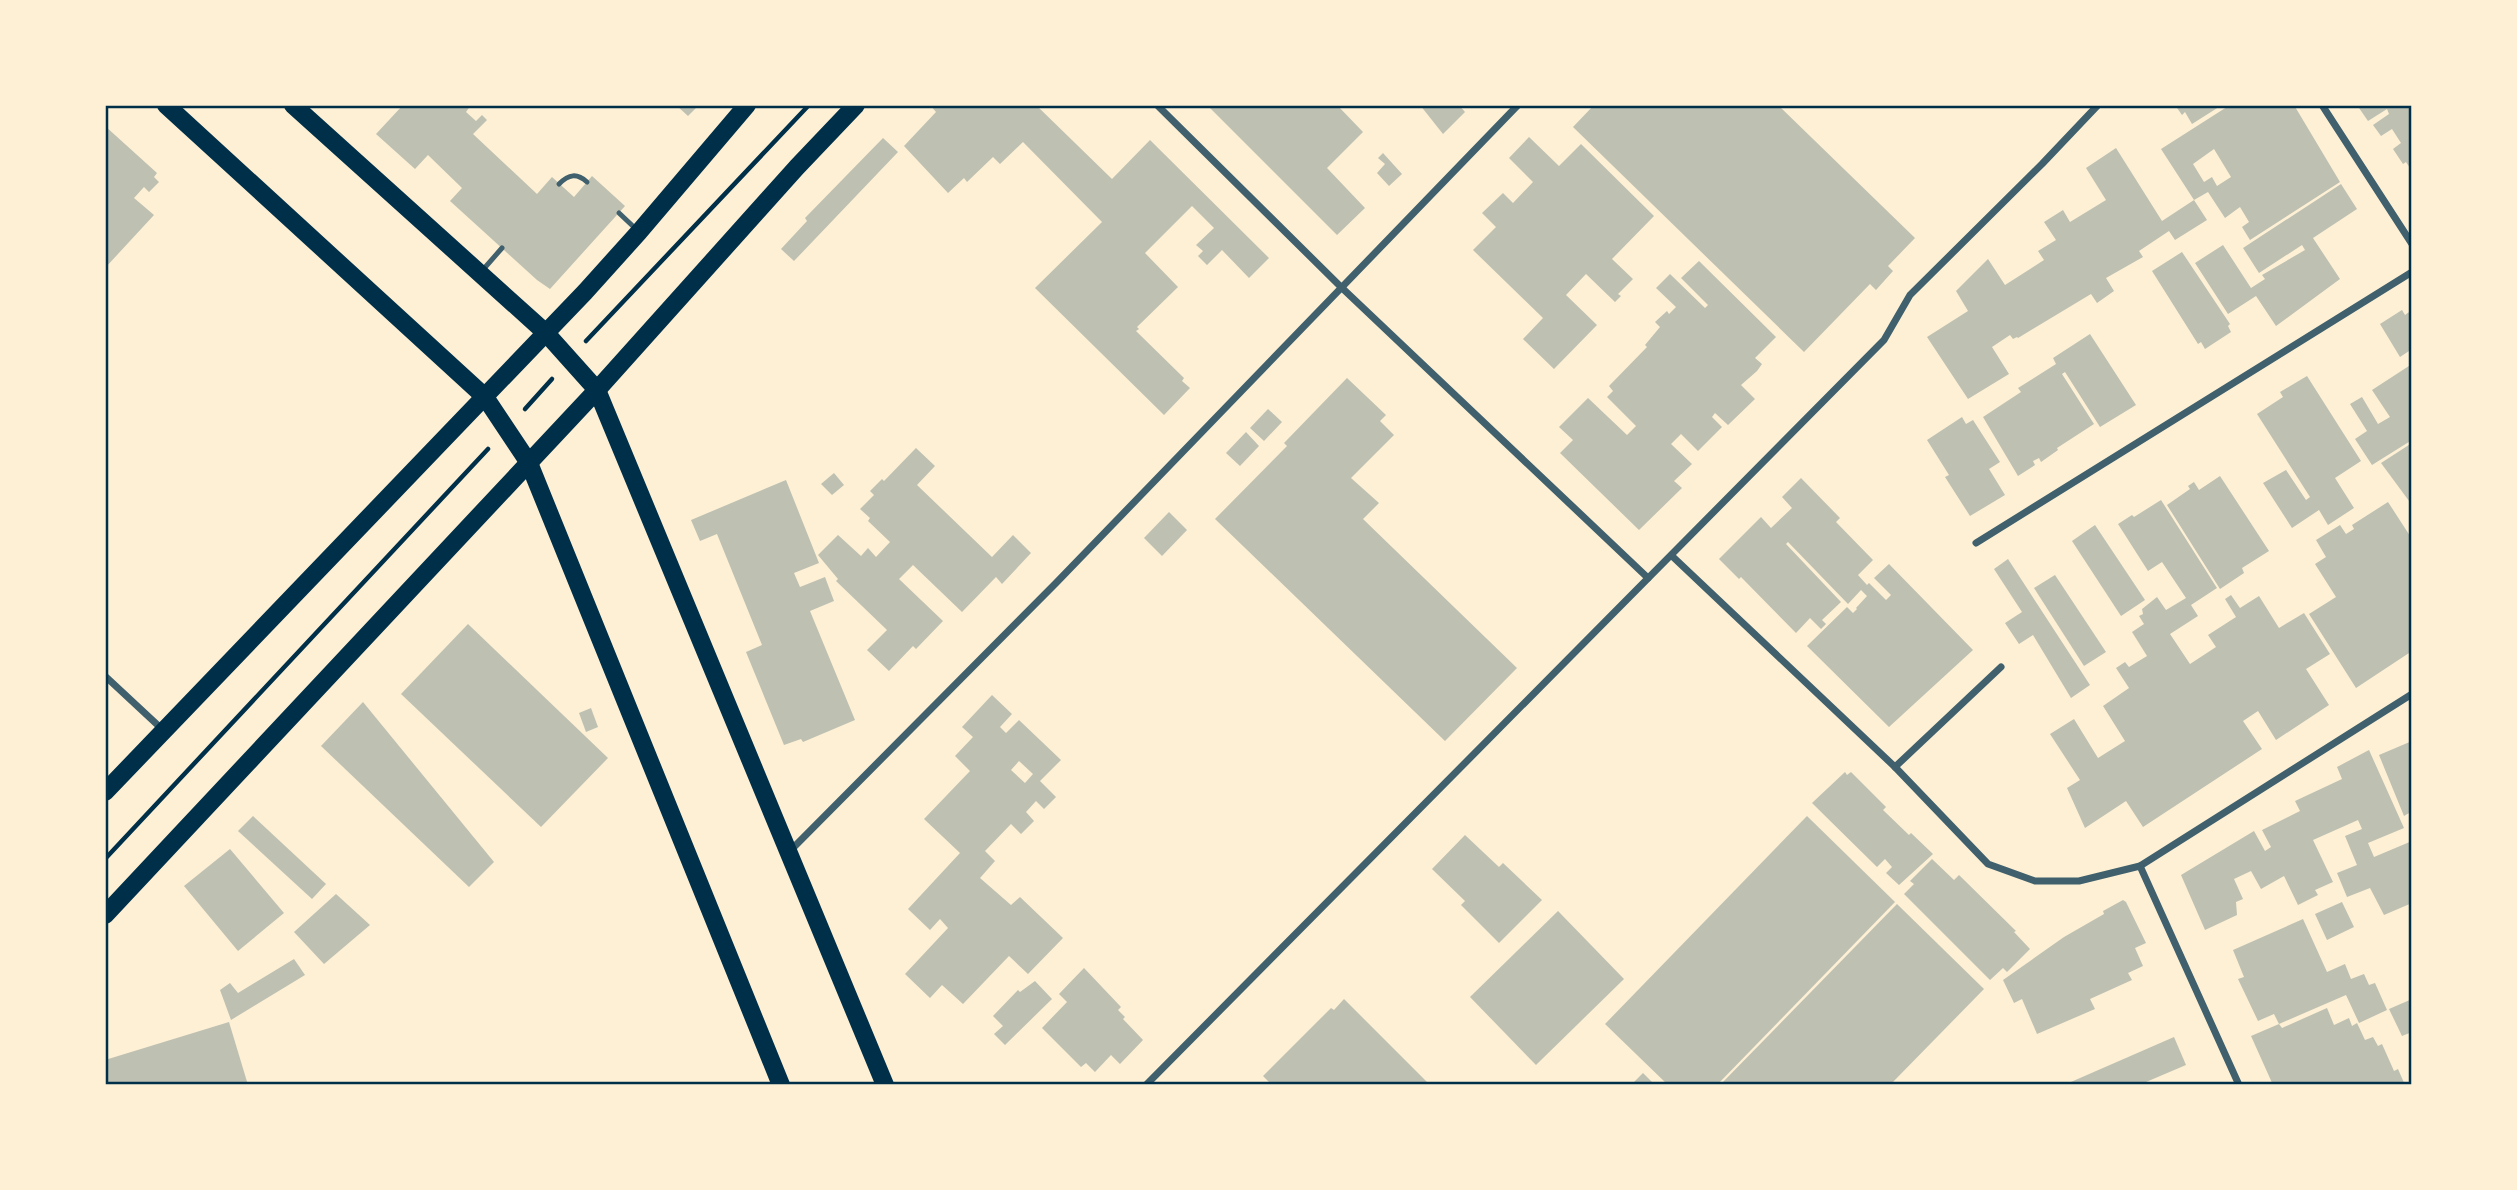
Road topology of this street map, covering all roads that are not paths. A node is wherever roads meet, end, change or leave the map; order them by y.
1 (166, 105) edge
2 (293, 105) edge
3 (747, 105) edge
4 (856, 105) edge
5 (1157, 105) edge
6 (1518, 105) edge
7 (2098, 105) edge
8 (2322, 105) edge
9 (587, 181) dead end
10 (559, 184) dead end
11 (618, 213) dead end
12 (639, 232) junction
13 (2412, 244) edge
14 (502, 248) dead end
15 (2412, 272) edge
16 (479, 273) junction
17 (1341, 287) junction
18 (546, 333) junction
19 (597, 390) junction
20 (485, 397) junction
21 (529, 463) junction
22 (1976, 543) dead end
23 (1672, 556) junction
24 (1648, 578) junction
25 (2001, 667) dead end
26 (105, 676) edge
27 (2412, 694) edge
28 (163, 730) junction
29 (1895, 767) junction
30 (105, 792) edge
31 (789, 853) junction
32 (2140, 866) junction
33 (105, 915) edge
34 (781, 1085) edge
35 (885, 1085) edge
36 (1146, 1085) edge
37 (2239, 1085) edge

1 - 20 main road
2 - 16 main road
3 - 12 main road
4 - 19 main road
5 - 17 street
6 - 17 street
7 - 23 street
8 - 13 street
9 - 10 lane
11 - 12 lane
12 - 18 main road
14 - 16 lane
15 - 22 street
16 - 18 main road
17 - 24 street
17 - 31 street
18 - 19 main road
18 - 20 main road
19 - 21 main road
19 - 31 main road
20 - 21 main road
20 - 28 main road
21 - 33 main road
21 - 34 main road
23 - 24 street
23 - 29 street
24 - 36 street
25 - 29 street
26 - 28 street
27 - 32 street
28 - 30 main road
29 - 32 street
31 - 35 main road
32 - 37 street

